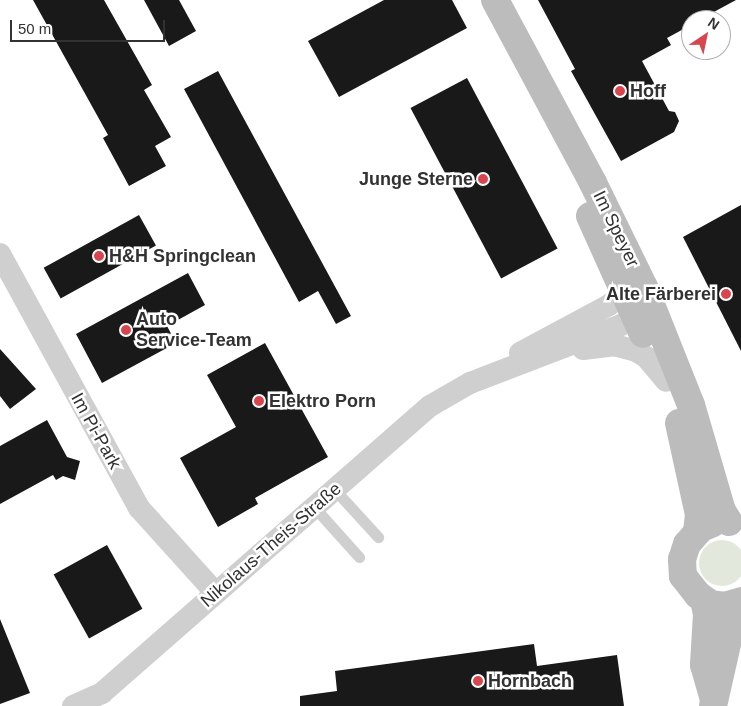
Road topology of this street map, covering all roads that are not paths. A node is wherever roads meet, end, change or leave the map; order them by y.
1 (495, 0) edge
2 (0, 254) edge
3 (635, 305) junction
4 (565, 349) junction
5 (666, 381) junction
6 (470, 384) junction
7 (335, 490) junction
8 (315, 508) junction
9 (735, 525) edge
10 (697, 531) junction
11 (378, 537) dead end
12 (359, 557) dead end
13 (215, 592) junction
14 (704, 600) junction
15 (738, 603) edge
16 (713, 702) edge
17 (73, 706) edge

1 - 3 street, Im Speyer
2 - 13 street, Im Pi-Park
3 - 4 street, Nikolaus-Theis-Straße
3 - 5 street, Im Speyer
3 - 6 street, Nikolaus-Theis-Straße
3 - 9 street, Im Speyer
4 - 5 street, Nikolaus-Theis-Straße
4 - 6 street, Nikolaus-Theis-Straße
5 - 10 street, Im Speyer
6 - 7 street, Nikolaus-Theis-Straße
7 - 8 street, Nikolaus-Theis-Straße
7 - 11 lane
8 - 12 lane
8 - 13 street, Nikolaus-Theis-Straße
9 - 10 street
10 - 14 street
13 - 17 street, Nikolaus-Theis-Straße
14 - 15 street
14 - 16 street
15 - 16 street

